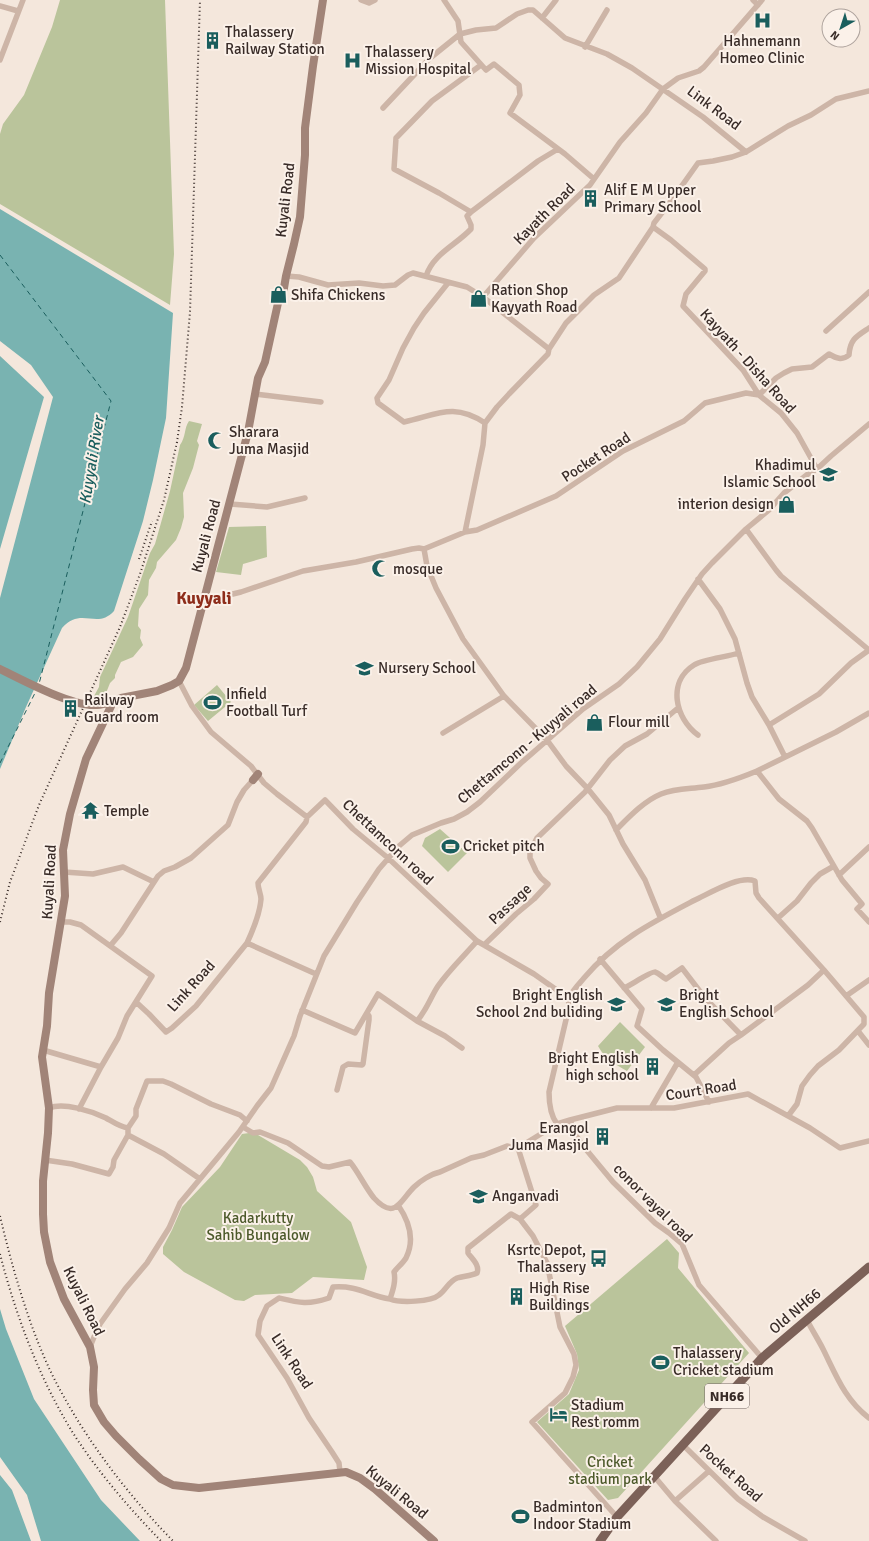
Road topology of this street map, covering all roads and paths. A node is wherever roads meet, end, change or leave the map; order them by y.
1 (23, 0) edge
2 (323, 0) edge
3 (360, 0) edge
4 (375, 0) edge
5 (444, 0) edge
6 (556, 0) edge
7 (752, 0) edge
8 (762, 0) edge
9 (758, 5) junction
10 (0, 6) edge
11 (607, 10) dead end
12 (18, 11) junction
13 (542, 18) junction
14 (460, 34) junction
15 (585, 47) junction
16 (0, 60) edge
17 (481, 65) junction
18 (663, 89) junction
19 (869, 91) edge
20 (383, 108) dead end
21 (558, 149) junction
22 (746, 152) junction
23 (594, 179) junction
24 (471, 212) junction
25 (653, 227) junction
26 (286, 276) junction
27 (426, 276) junction
28 (448, 283) junction
29 (869, 292) edge
30 (483, 297) junction
31 (869, 328) edge
32 (826, 331) dead end
33 (549, 349) junction
34 (255, 394) junction
35 (759, 395) junction
36 (321, 402) dead end
37 (485, 423) junction
38 (869, 424) edge
39 (817, 469) junction
40 (305, 498) dead end
41 (230, 504) junction
42 (746, 529) junction
43 (465, 532) junction
44 (424, 549) junction
45 (698, 580) junction
46 (204, 601) junction
47 (869, 650) edge
48 (739, 653) junction
49 (0, 668) edge
50 (179, 681) junction
51 (504, 696) junction
52 (113, 702) junction
53 (678, 708) junction
54 (869, 713) edge
55 (769, 725) junction
56 (443, 733) dead end
57 (698, 735) dead end
58 (546, 740) junction
59 (784, 757) junction
60 (757, 771) junction
61 (256, 777) junction
62 (588, 789) junction
63 (307, 817) junction
64 (616, 830) junction
65 (869, 847) edge
66 (388, 858) junction
67 (834, 866) junction
68 (64, 872) junction
69 (839, 875) junction
70 (154, 882) junction
71 (660, 917) junction
72 (778, 918) junction
73 (61, 922) junction
74 (869, 922) edge
75 (476, 942) junction
76 (247, 943) junction
77 (484, 945) junction
78 (110, 946) junction
79 (600, 959) junction
80 (824, 970) junction
81 (316, 974) junction
82 (869, 980) edge
83 (624, 988) junction
84 (846, 996) junction
85 (568, 999) junction
86 (136, 1002) junction
87 (302, 1010) junction
88 (367, 1013) junction
89 (417, 1021) junction
90 (858, 1031) junction
91 (741, 1035) junction
92 (869, 1045) edge
93 (462, 1048) dead end
94 (43, 1050) junction
95 (678, 1062) junction
96 (101, 1067) junction
97 (694, 1075) junction
98 (337, 1090) dead end
99 (709, 1102) junction
100 (49, 1108) junction
101 (650, 1108) junction
102 (79, 1110) junction
103 (788, 1116) junction
104 (570, 1120) junction
105 (247, 1121) junction
106 (557, 1124) junction
107 (243, 1127) junction
108 (128, 1128) junction
109 (128, 1135) junction
110 (869, 1141) edge
111 (518, 1148) junction
112 (46, 1160) junction
113 (200, 1179) junction
114 (398, 1205) junction
115 (520, 1219) junction
116 (869, 1267) edge
117 (390, 1299) junction
118 (807, 1320) junction
119 (90, 1347) junction
120 (762, 1358) junction
121 (869, 1418) edge
122 (683, 1445) junction
123 (709, 1471) junction
124 (340, 1472) junction
125 (654, 1476) junction
126 (675, 1500) junction
127 (618, 1517) junction
128 (434, 1541) edge
129 (600, 1541) edge
130 (716, 1541) edge
131 (805, 1541) edge

1 - 12 street
2 - 26 main road, Kuyali Road
3 - 4 street
5 - 14 street
6 - 13 street
7 - 9 street
8 - 9 street, Kayath Road
9 - 18 street, Kayath Road
10 - 12 street
11 - 15 street
12 - 16 street
13 - 14 street, Link Road
13 - 15 street, Link Road
14 - 17 street
14 - 20 street
15 - 18 street, Link Road
17 - 21 street
17 - 24 street
18 - 22 street, Link Road
18 - 23 street, Kayath Road
19 - 22 street
21 - 23 street
21 - 24 street
22 - 25 street
23 - 30 street, Kayath Road
24 - 27 street
25 - 33 street
25 - 35 street, Kayyath - Disha Road
26 - 27 street
26 - 34 main road, Kuyali Road
27 - 28 street
28 - 30 street
28 - 37 street
29 - 32 street
30 - 33 street
31 - 35 street
33 - 37 street
34 - 36 street
34 - 41 main road, Kuyali Road
35 - 39 street, Kayyath - Disha Road
35 - 43 street, Pocket Road
37 - 43 street
38 - 39 street, Chettamconn - Kuyyali road
39 - 42 street, Chettamconn - Kuyyali road
40 - 41 street
41 - 46 main road, Kuyali Road
42 - 45 street, Chettamconn - Kuyyali road
42 - 47 street
43 - 44 street, Pocket Road
44 - 46 street, Pocket Road
44 - 51 street
45 - 48 street
45 - 58 street, Chettamconn - Kuyyali road
46 - 50 main road, Kuyali Road
47 - 55 street
48 - 53 street
48 - 55 street
49 - 52 main road
50 - 52 main road
50 - 61 street
51 - 56 street
51 - 58 street
52 - 68 main road, Kuyali Road
53 - 57 street
53 - 62 street
54 - 59 street
55 - 59 street
58 - 62 street
58 - 66 street, Chettamconn - Kuyyali road
59 - 60 street
60 - 64 street
60 - 67 street
61 - 63 street
61 - 70 street
62 - 64 street
62 - 77 street, Passage
63 - 66 street, Chettamconn road
63 - 76 street, Link Road
64 - 71 street
65 - 69 street
66 - 75 street, Chettamconn road
66 - 81 street, Chettamconn - Kuyyali road
67 - 69 street
67 - 72 street
68 - 70 street
68 - 73 main road, Kuyali Road
69 - 74 street
70 - 78 street
71 - 72 street
71 - 79 street
72 - 80 street
73 - 78 street
73 - 94 main road, Kuyali Road
75 - 77 street, Chettamconn road
75 - 89 street
76 - 81 street
76 - 86 street, Link Road
77 - 85 street, Chettamconn road
78 - 86 street
79 - 83 street
79 - 85 street
80 - 84 street
80 - 91 street
81 - 87 street, Chettamconn - Kuyyali road
82 - 84 street
83 - 91 street
83 - 95 street
84 - 90 street
85 - 106 street
86 - 96 street
87 - 88 street
87 - 105 street, Chettamconn - Kuyyali road
88 - 89 street
88 - 98 street
89 - 93 street
90 - 92 street
90 - 103 street
91 - 97 street
94 - 96 street
94 - 100 main road, Kuyali Road
95 - 97 street
95 - 101 street
96 - 102 street
97 - 99 street
99 - 101 street, Court Road
99 - 103 street, Court Road
100 - 102 street
100 - 112 main road, Kuyali Road
101 - 104 street, Court Road
102 - 108 street
103 - 110 street, Court Road
104 - 106 street
104 - 120 street, conor vayal road
105 - 107 street, Chettamconn - Kuyyali road
105 - 108 street
106 - 111 street
107 - 113 street, Chettamconn - Kuyyali road
107 - 114 street
108 - 109 street
109 - 112 street
109 - 113 street
111 - 114 street
111 - 115 street
112 - 119 main road, Kuyali Road
113 - 119 street, Chettamconn - Kuyyali road
114 - 117 street
115 - 117 street
115 - 127 street
116 - 118 main road, Old NH66 / NH66
117 - 124 street, Link Road
118 - 120 main road, Old NH66 / NH66
118 - 121 street
119 - 124 main road, Kuyali Road
120 - 122 main road, Old NH66 / NH66
122 - 123 street, Pocket Road
122 - 125 main road, Old NH66 / NH66
123 - 126 street
123 - 131 street, Pocket Road
124 - 128 main road, Kuyali Road
125 - 126 street
125 - 127 main road, Old NH66 / NH66
126 - 130 street
127 - 129 main road, Old NH66 / NH66

